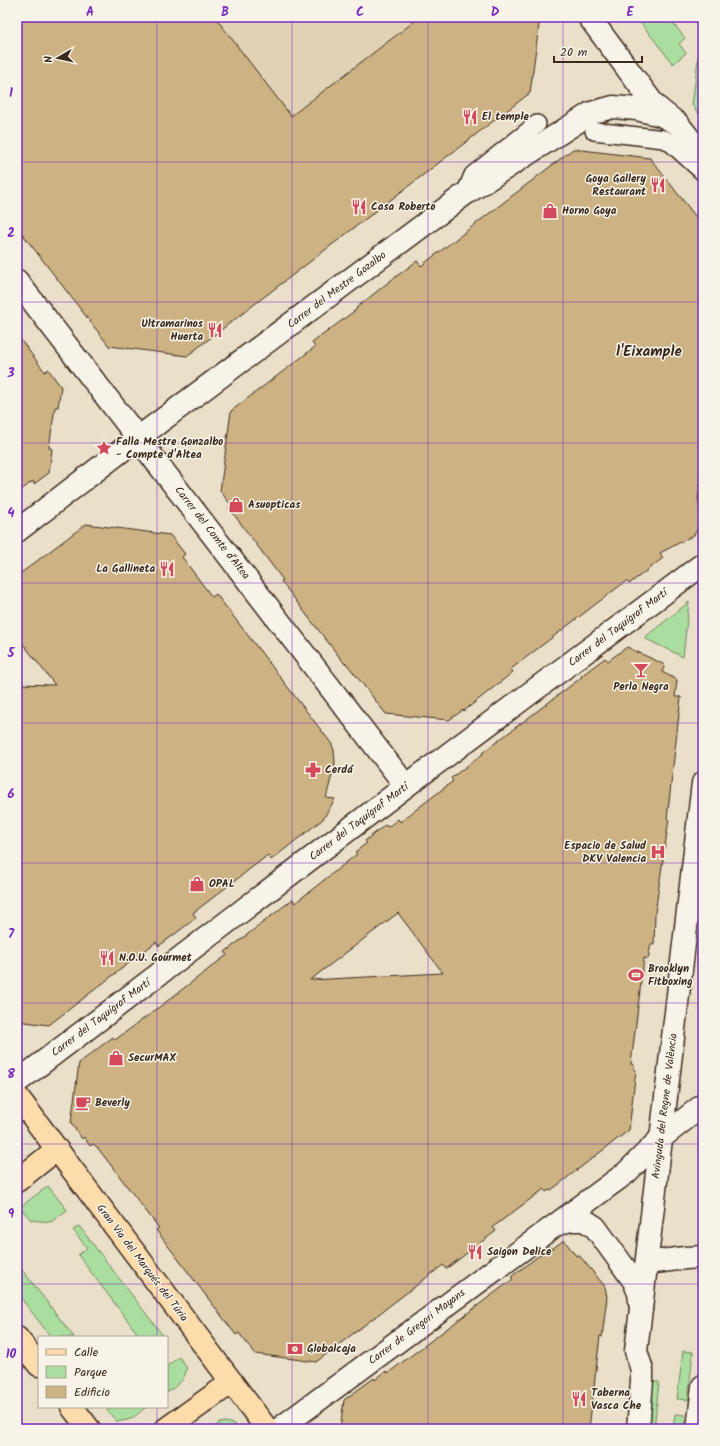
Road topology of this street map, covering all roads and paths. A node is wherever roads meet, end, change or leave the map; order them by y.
1 (589, 17) edge
2 (537, 124) dead end
3 (678, 124) junction
4 (594, 131) dead end
5 (703, 156) edge
6 (703, 172) edge
7 (465, 194) junction
8 (17, 281) edge
9 (138, 438) junction
10 (17, 531) edge
11 (703, 564) edge
12 (703, 783) edge
13 (406, 786) junction
14 (17, 1082) edge
15 (17, 1096) edge
16 (703, 1105) edge
17 (661, 1138) junction
18 (56, 1150) junction
19 (17, 1181) edge
20 (555, 1225) junction
21 (703, 1257) edge
22 (646, 1263) junction
23 (641, 1309) junction
24 (17, 1338) edge
25 (38, 1364) edge
26 (232, 1382) junction
27 (703, 1386) edge
28 (73, 1408) edge
29 (89, 1429) edge
30 (166, 1429) edge
31 (267, 1429) edge
32 (279, 1429) edge
33 (638, 1429) edge
34 (698, 1429) edge

1 - 3 street
2 - 7 lane
3 - 5 street
3 - 7 street, Carrer del Mestre Gozalbo
4 - 6 lane
7 - 9 street, Carrer del Mestre Gozalbo
8 - 9 street, Carrer del Comte d'Altea
9 - 10 street, Carrer del Mestre Gozalbo
9 - 13 street, Carrer del Comte d'Altea
11 - 13 street, Carrer del Taquígraf Martí
12 - 17 street, Avinguda del Regne de València
13 - 14 street, Carrer del Taquígraf Martí
15 - 18 main road, Gran Via del Marqués del Túria
16 - 17 street, Carrer de Gregori Mayans
17 - 20 street, Carrer de Gregori Mayans
17 - 22 street, Avinguda del Regne de València
18 - 19 main road
18 - 26 main road, Gran Via del Marqués del Túria
20 - 23 street, Carrer de Gregori Mayans
20 - 32 street, Carrer de Gregori Mayans
21 - 22 street
22 - 23 street, Avinguda del Regne de València
23 - 33 street, Avinguda del Regne de València
24 - 25 main road
26 - 30 main road
26 - 31 main road, Gran Via del Marqués del Túria
27 - 34 street
28 - 29 main road

